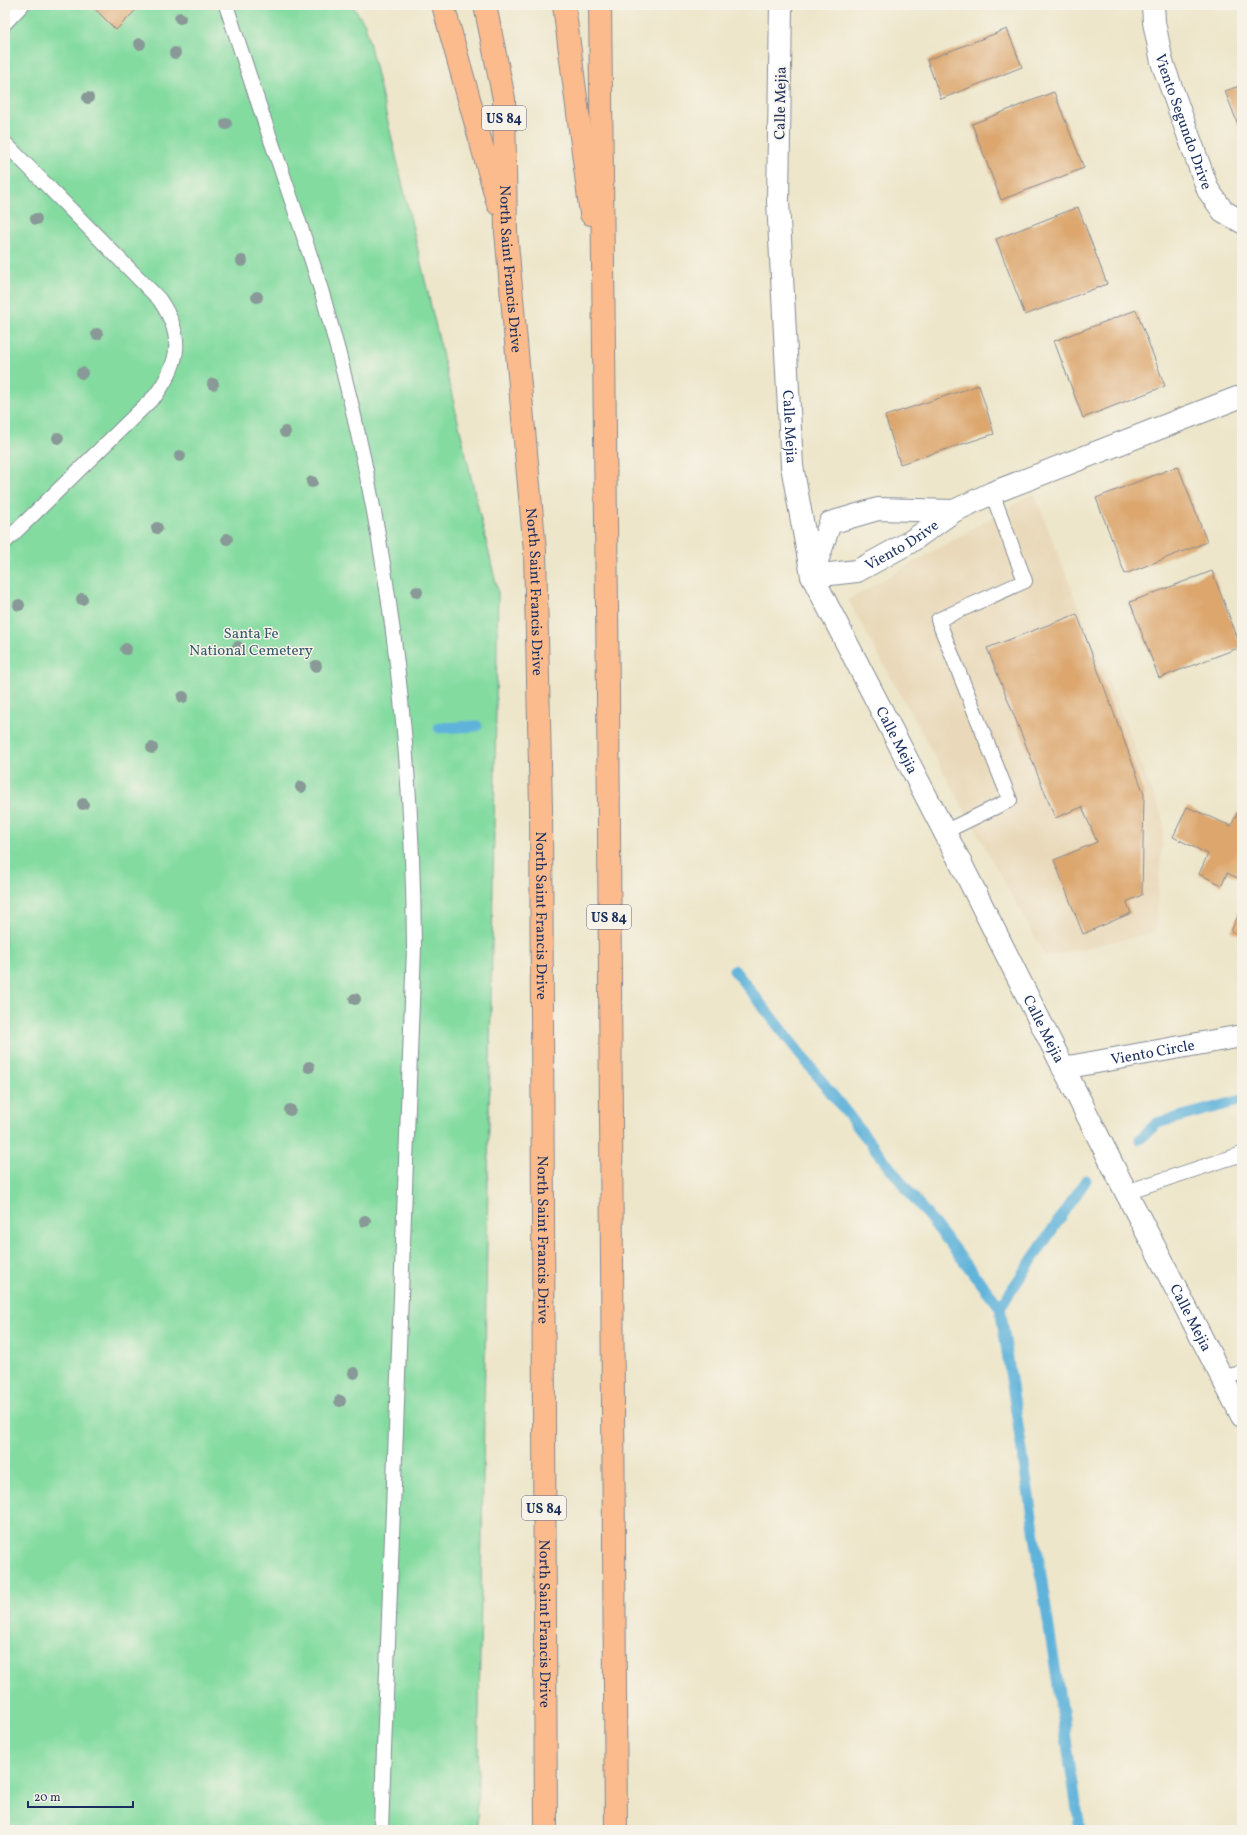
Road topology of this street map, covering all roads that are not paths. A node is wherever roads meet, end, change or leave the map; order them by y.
1 (22, 5) edge
2 (226, 5) edge
3 (443, 5) edge
4 (486, 5) edge
5 (564, 5) edge
6 (600, 5) edge
7 (781, 5) edge
8 (1153, 5) edge
9 (5, 23) edge
10 (5, 143) edge
11 (1242, 222) edge
12 (506, 232) junction
13 (603, 309) junction
14 (1237, 398) dead end
15 (992, 493) junction
16 (954, 510) junction
17 (5, 542) edge
18 (812, 576) junction
19 (944, 832) junction
20 (1242, 1036) edge
21 (1063, 1068) junction
22 (1242, 1154) edge
23 (1126, 1192) junction
24 (1232, 1375) edge
25 (1242, 1416) edge
26 (381, 1830) edge
27 (546, 1830) edge
28 (616, 1830) edge

1 - 9 lane
2 - 26 lane
3 - 12 highway
4 - 12 highway, North Saint Francis Drive / US 84
5 - 13 highway
6 - 13 highway, US 84
7 - 18 street, Calle Mejia
8 - 11 street, Viento Segundo Drive
10 - 17 lane
12 - 27 highway, North Saint Francis Drive / US 84
13 - 28 highway, US 84
14 - 15 street, Viento Drive
15 - 16 street, Viento Drive
15 - 19 lane
16 - 18 street, Viento Drive
16 - 18 street, Viento Drive
18 - 19 street, Calle Mejia
19 - 21 street, Calle Mejia
20 - 21 street, Viento Circle
21 - 23 street, Calle Mejia
22 - 23 lane
23 - 24 street, Calle Mejia
24 - 25 street, Calle Mejia

